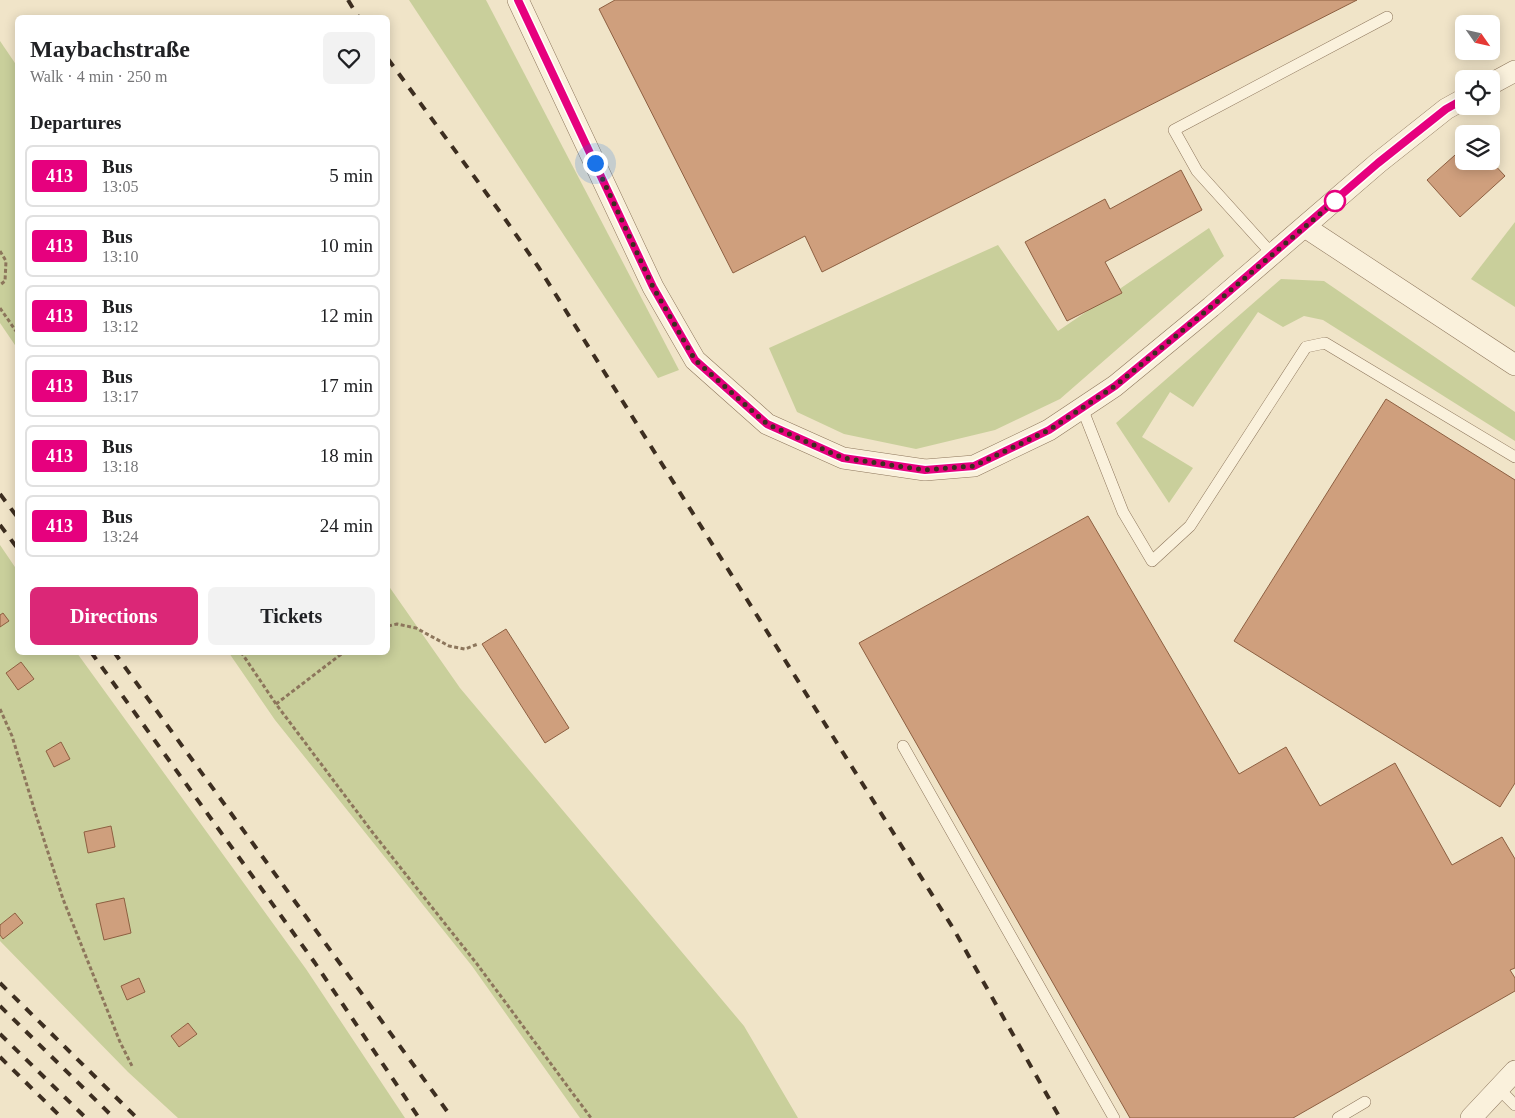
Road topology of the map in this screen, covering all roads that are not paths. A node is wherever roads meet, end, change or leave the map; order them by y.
1 (518, 0) edge
2 (1387, 17) dead end
3 (1515, 71) edge
4 (1500, 79) edge
5 (1455, 104) edge
6 (1305, 227) junction
7 (1272, 255) junction
8 (1515, 365) edge
9 (1082, 408) junction
10 (1515, 457) edge
11 (903, 746) dead end
12 (1515, 1072) edge
13 (1498, 1089) junction
14 (1365, 1102) dead end
15 (1515, 1104) edge
16 (1114, 1118) edge
17 (1338, 1118) edge
18 (1471, 1118) edge

1 - 9 street
2 - 7 lane
3 - 4 street
5 - 6 street
6 - 7 street
6 - 8 street
7 - 9 street
9 - 10 lane
11 - 16 lane
12 - 13 street
13 - 15 lane
13 - 18 street
14 - 17 lane

